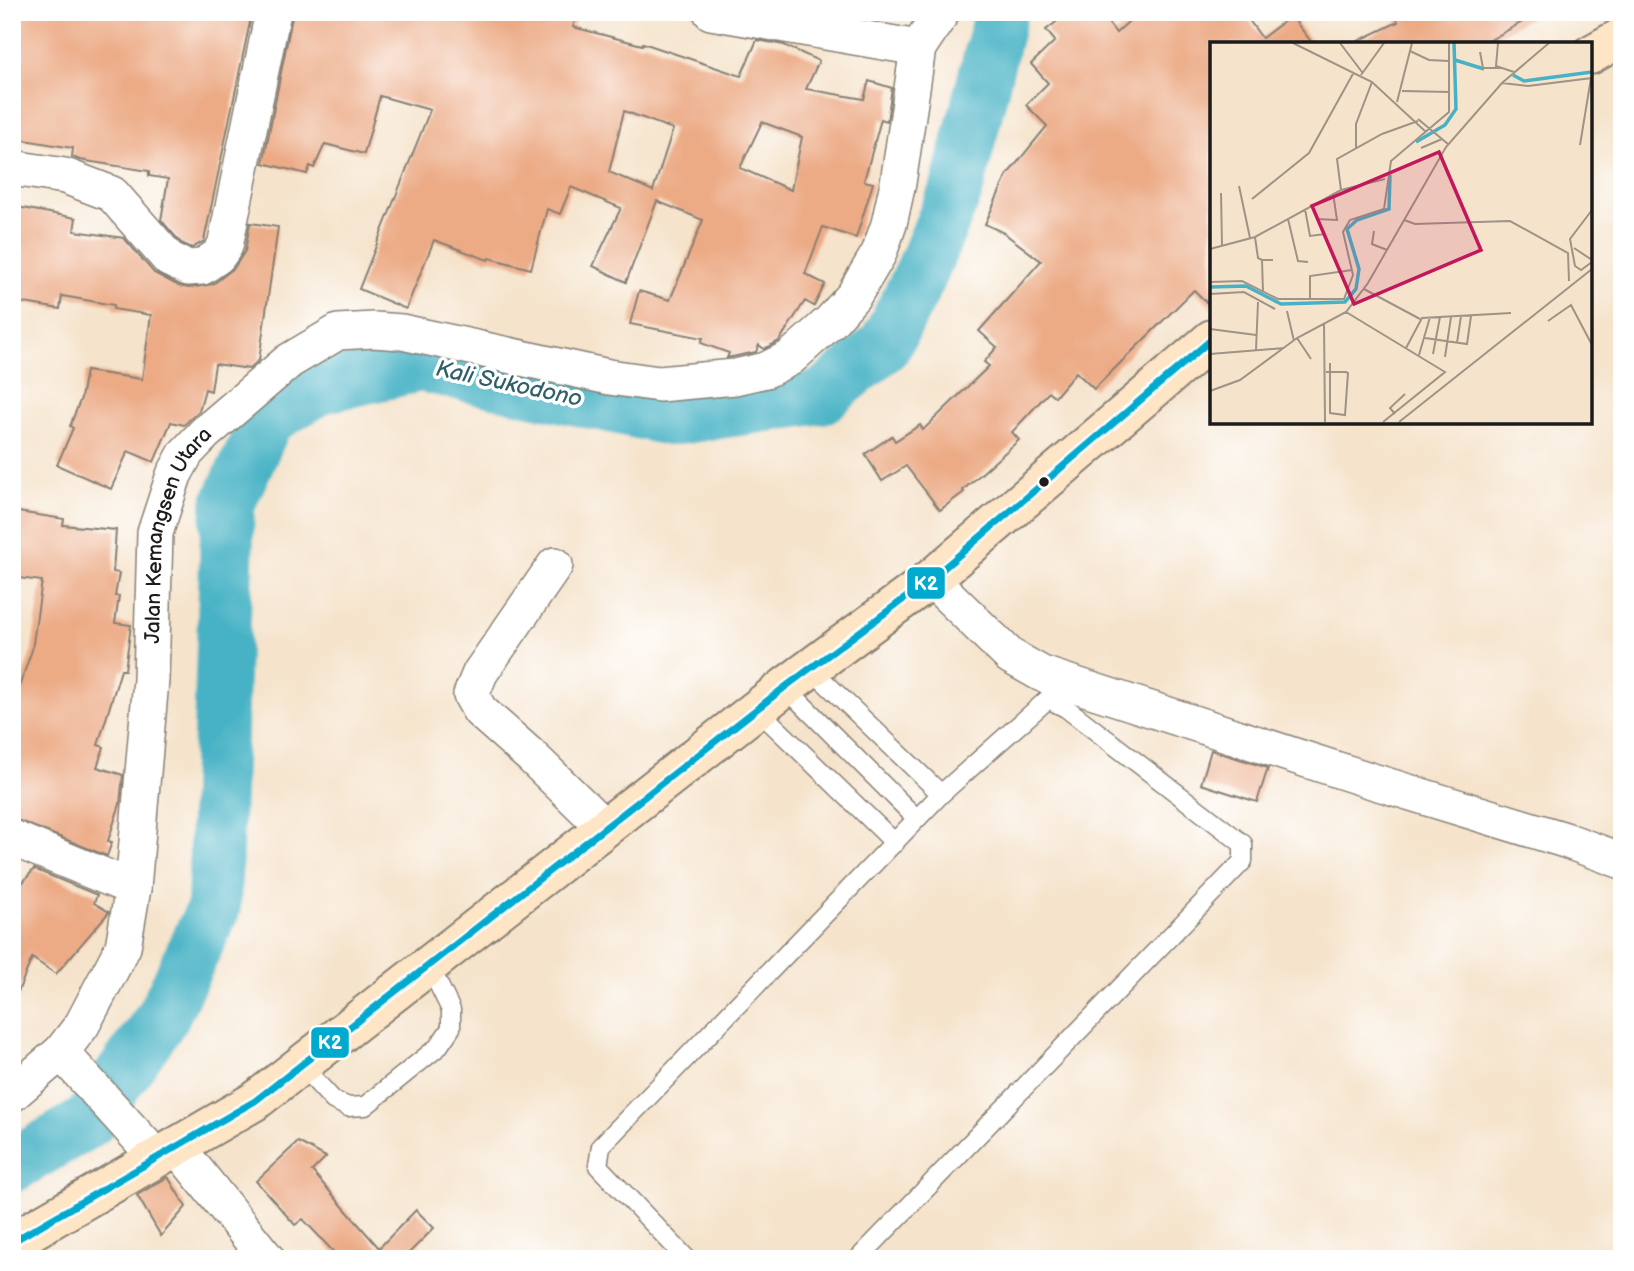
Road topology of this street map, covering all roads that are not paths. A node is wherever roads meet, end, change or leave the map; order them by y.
1 (273, 12) edge
2 (711, 12) edge
3 (942, 12) edge
4 (1622, 37) edge
5 (918, 48) junction
6 (1592, 54) edge
7 (12, 168) edge
8 (1210, 341) edge
9 (555, 565) dead end
10 (931, 579) junction
11 (784, 688) junction
12 (941, 794) junction
13 (917, 819) junction
14 (605, 828) junction
15 (12, 838) edge
16 (895, 843) junction
17 (1622, 861) edge
18 (133, 888) junction
19 (429, 965) junction
20 (66, 1058) junction
21 (301, 1065) junction
22 (12, 1094) edge
23 (167, 1152) junction
24 (12, 1242) edge
25 (267, 1259) edge
26 (687, 1259) edge
27 (858, 1259) edge

1 - 7 street
2 - 5 street
3 - 5 street
4 - 6 main road
5 - 18 street, Jalan Kemangsen Utara
8 - 10 main road
9 - 14 street
10 - 11 main road
10 - 17 street
11 - 12 lane
11 - 13 lane
11 - 14 main road
11 - 16 lane
12 - 13 lane
12 - 27 lane
13 - 16 lane
14 - 19 main road
15 - 18 street
16 - 26 lane
18 - 20 street, Jalan Kemangsen Utara
19 - 21 main road
19 - 21 lane
20 - 22 street, Jalan Kemangsen Utara
20 - 23 street
21 - 23 main road
23 - 24 main road
23 - 25 street

